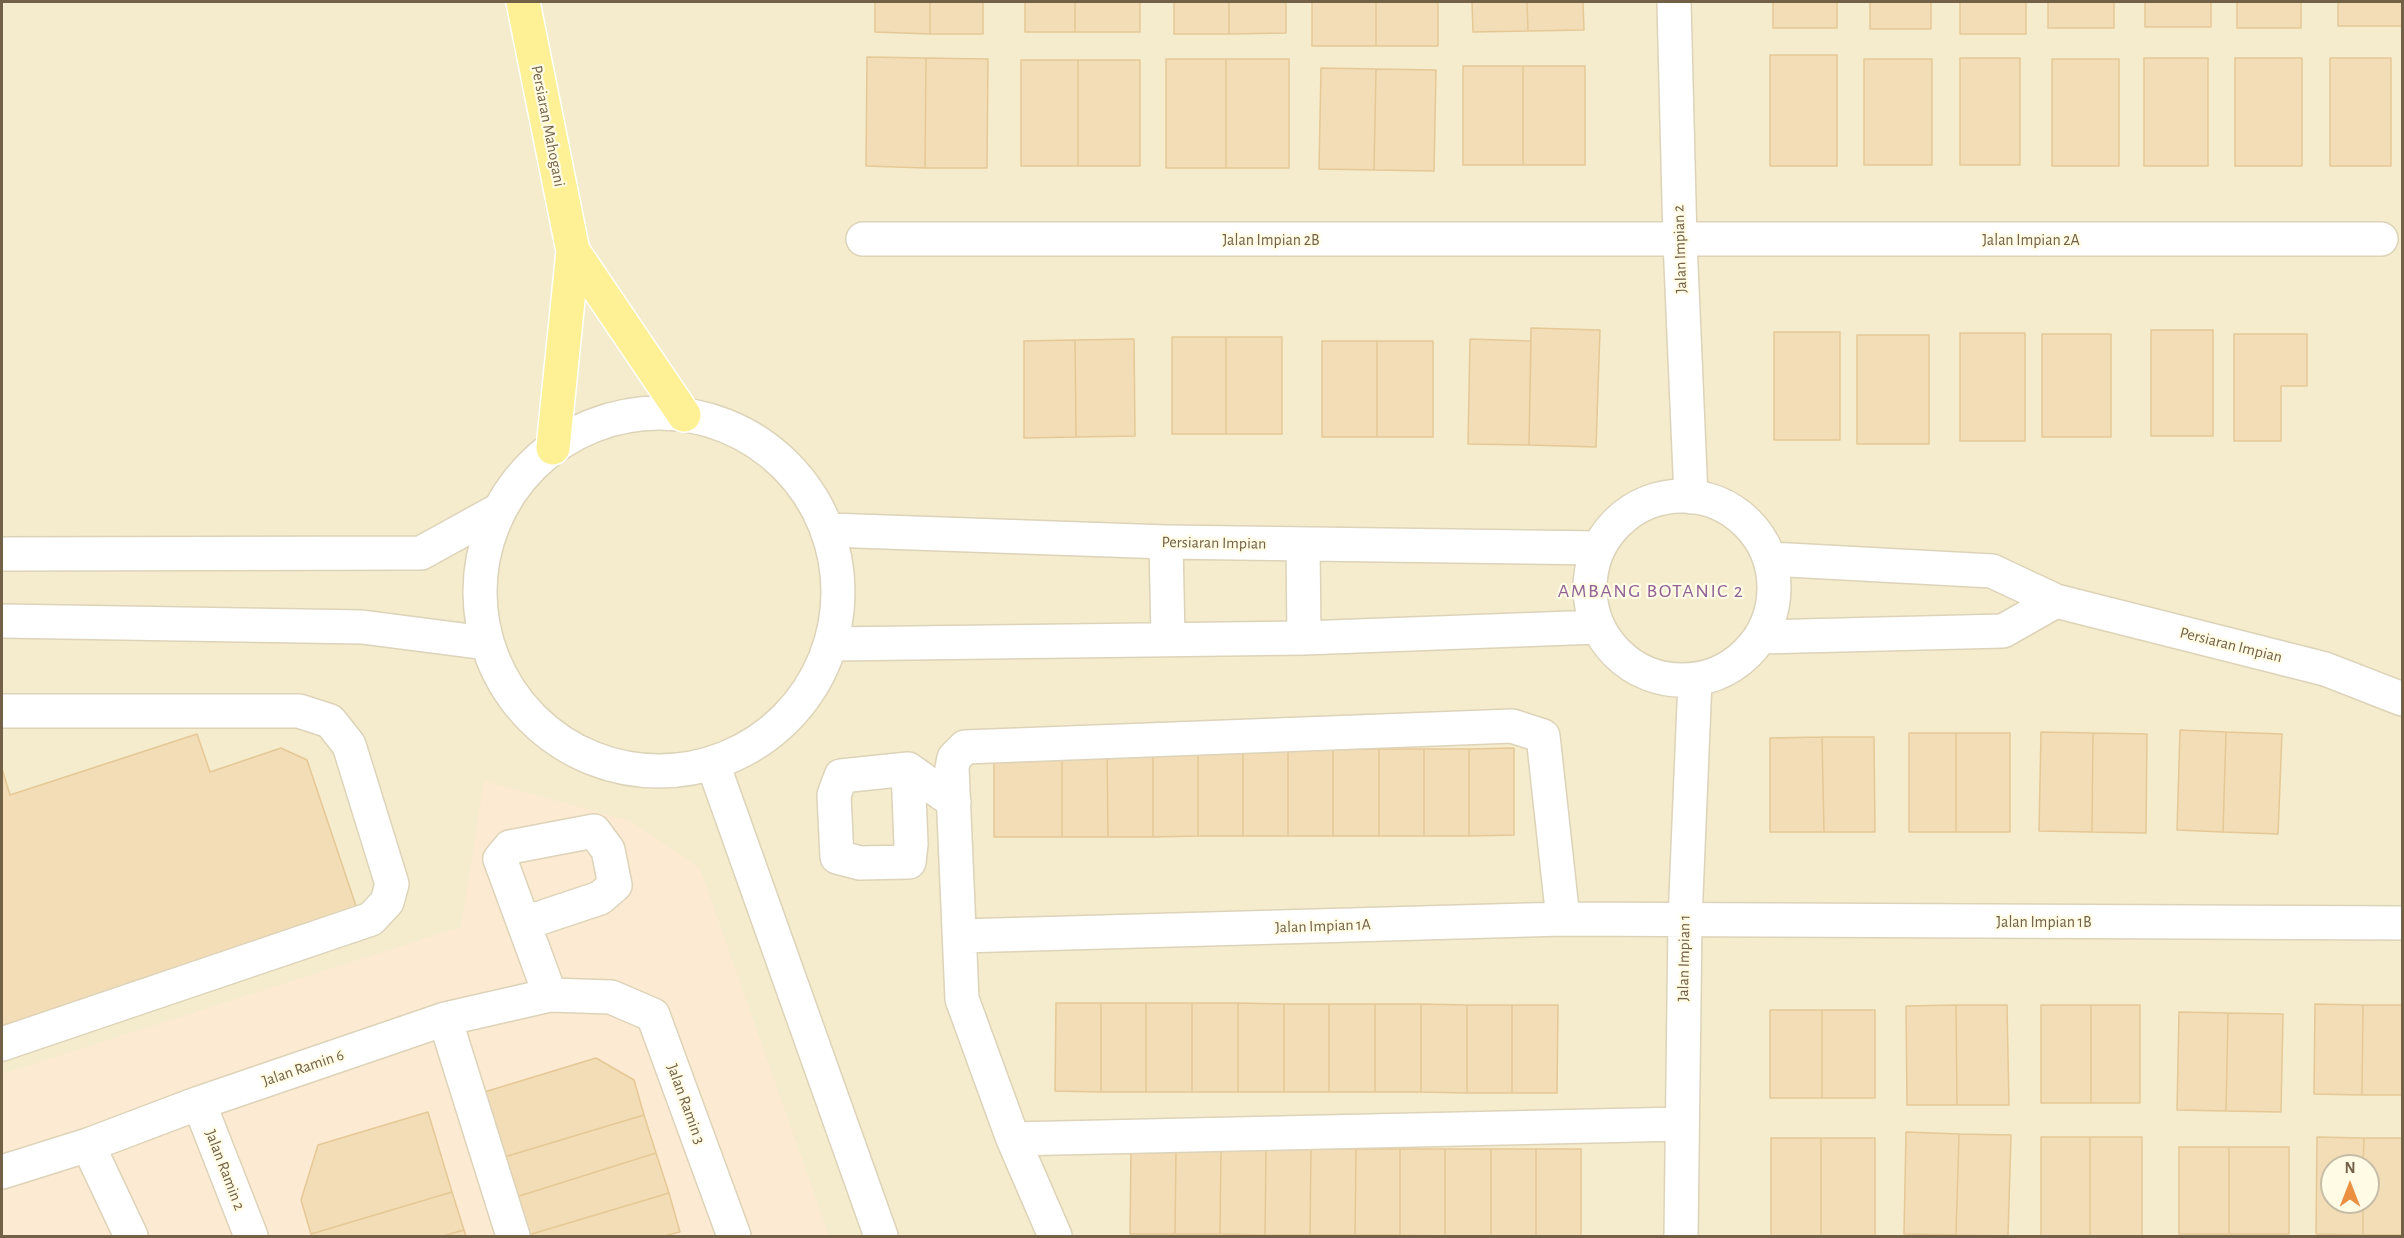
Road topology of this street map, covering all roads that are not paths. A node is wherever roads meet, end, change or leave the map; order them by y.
1 (523, 2) edge
2 (1674, 2) edge
3 (863, 240) dead end
4 (2381, 240) dead end
5 (1680, 241) junction
6 (573, 251) junction
7 (684, 415) junction
8 (552, 448) junction
9 (1690, 497) junction
10 (499, 510) junction
11 (829, 530) junction
12 (1166, 542) junction
13 (1304, 545) junction
14 (1598, 548) junction
15 (2, 554) edge
16 (1770, 559) junction
17 (2056, 601) junction
18 (2, 621) edge
19 (279, 625) junction
20 (1597, 627) junction
21 (1761, 637) junction
22 (1168, 638) junction
23 (1304, 638) junction
24 (2, 642) edge
25 (486, 643) junction
26 (832, 644) junction
27 (1695, 680) junction
28 (2403, 699) edge
29 (2, 711) edge
30 (713, 764) junction
31 (908, 769) dead end
32 (954, 802) junction
33 (1563, 919) junction
34 (1685, 920) junction
35 (525, 923) dead end
36 (2403, 923) edge
37 (961, 936) junction
38 (550, 995) junction
39 (611, 997) joint
40 (445, 1019) junction
41 (2, 1044) edge
42 (199, 1103) junction
43 (1681, 1124) junction
44 (1013, 1139) junction
45 (88, 1145) junction
46 (2, 1172) edge
47 (131, 1236) edge
48 (251, 1236) edge
49 (513, 1236) edge
50 (734, 1236) edge
51 (881, 1236) edge
52 (1054, 1236) edge
53 (1681, 1236) edge

1 - 6 main road, Persiaran Mahogani
2 - 5 street, Jalan Impian 2
3 - 5 street, Jalan Impian 2B
4 - 5 street, Jalan Impian 2A
5 - 9 street, Jalan Impian 2
6 - 7 main road
6 - 8 main road
7 - 8 street
7 - 11 street
8 - 10 street
9 - 14 street
9 - 16 street
10 - 15 street
10 - 25 street
11 - 12 street, Persiaran Impian
11 - 26 street
12 - 13 street, Persiaran Impian
12 - 22 street
13 - 14 street, Persiaran Impian
13 - 23 street
14 - 20 street
16 - 17 street, Persiaran Impian
16 - 21 street
17 - 21 street
17 - 28 street, Persiaran Impian
18 - 19 street
19 - 24 street
19 - 25 street
20 - 23 street
20 - 27 street
21 - 27 street
22 - 23 street
22 - 26 street
25 - 30 street
26 - 30 street
27 - 34 street, Jalan Impian 1
29 - 41 street
30 - 51 street
31 - 32 street
32 - 33 street
32 - 37 street
33 - 34 street, Jalan Impian 1A
33 - 37 street, Jalan Impian 1A
34 - 36 street, Jalan Impian 1B
34 - 43 street, Jalan Impian 1
35 - 38 street
37 - 44 street
38 - 39 street, Jalan Ramin 6
38 - 40 street, Jalan Ramin 6
39 - 50 street, Jalan Ramin 3
40 - 42 street, Jalan Ramin 6
40 - 49 street
42 - 45 street, Jalan Ramin 6
42 - 48 street, Jalan Ramin 2
43 - 44 street
43 - 53 street, Jalan Impian 1
44 - 52 street
45 - 46 street, Jalan Ramin 6
45 - 47 street

